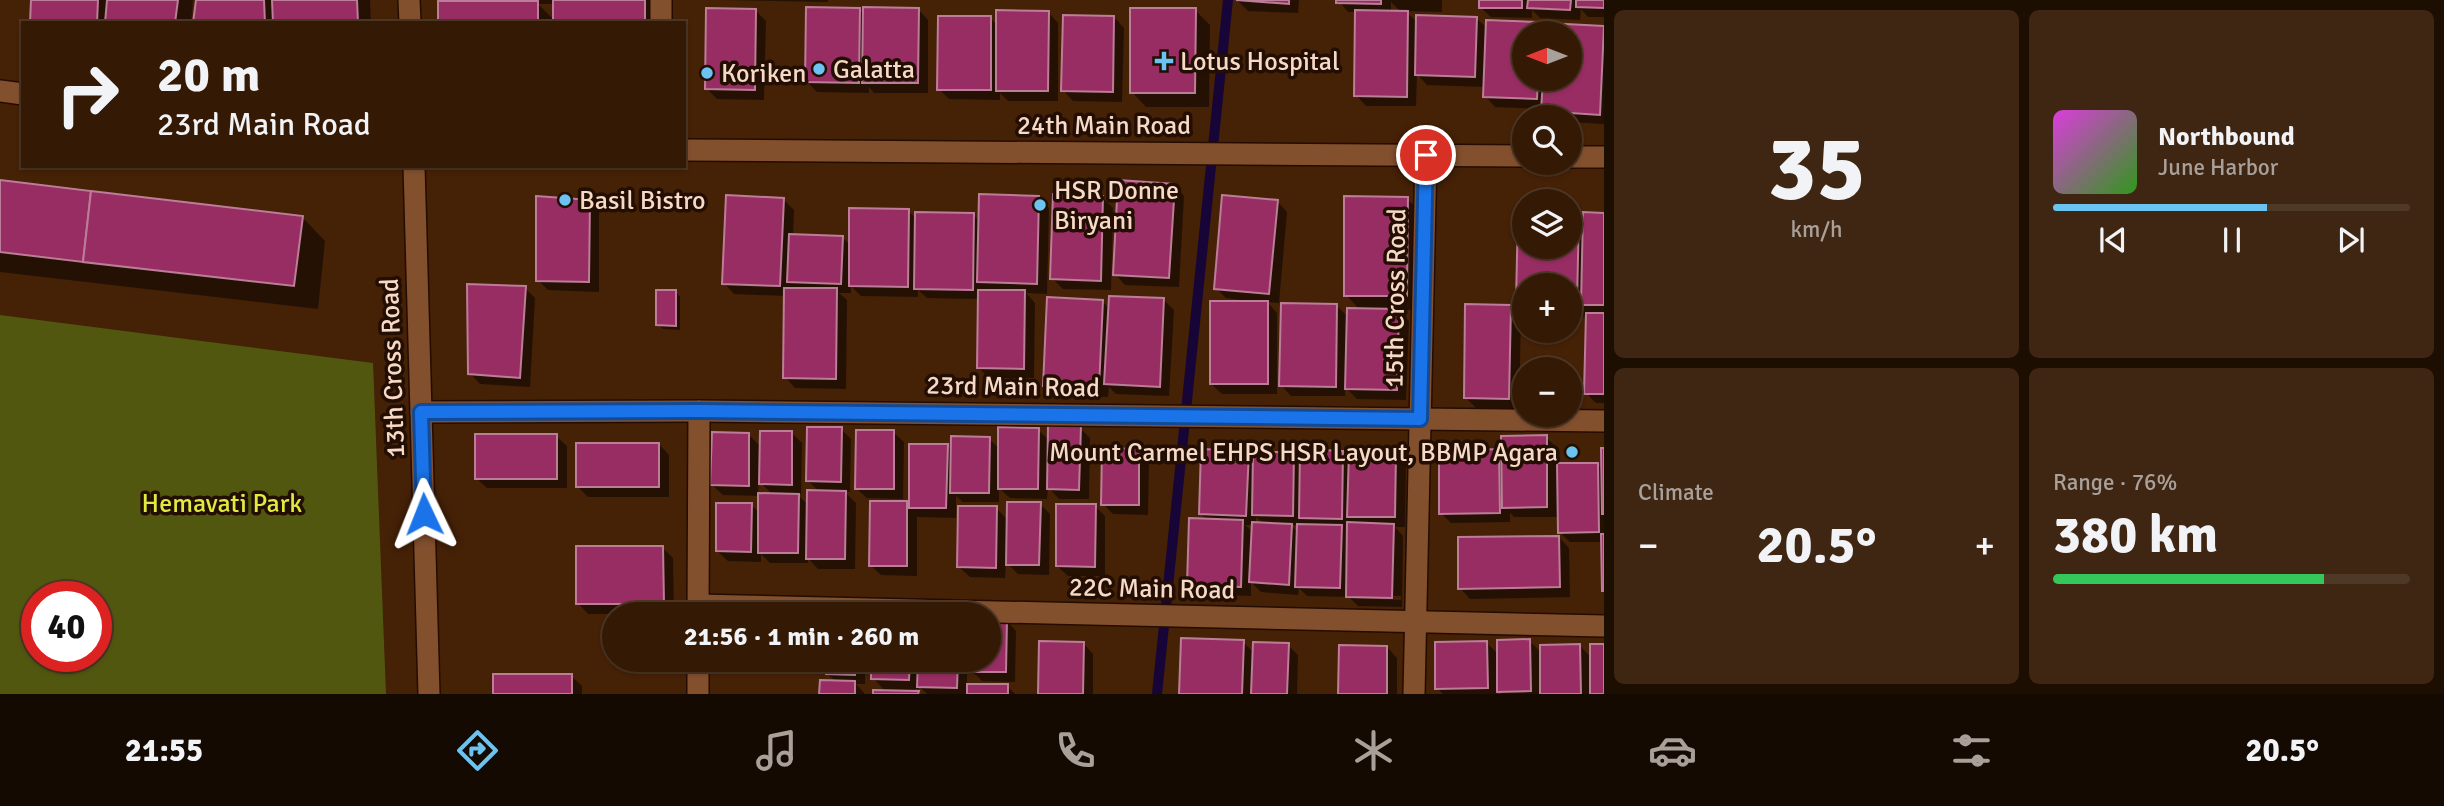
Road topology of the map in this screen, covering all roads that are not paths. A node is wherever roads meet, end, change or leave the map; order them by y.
1 (409, 0) edge
2 (661, 0) edge
3 (410, 21) edge
4 (661, 21) edge
5 (0, 91) edge
6 (21, 94) edge
7 (686, 150) edge
8 (1426, 155) junction
9 (1512, 156) edge
10 (1582, 157) edge
11 (1604, 157) edge
12 (414, 168) edge
13 (699, 411) junction
14 (421, 412) junction
15 (1420, 419) junction
16 (1604, 421) edge
17 (698, 602) edge
18 (1001, 615) edge
19 (1415, 622) junction
20 (1604, 626) edge
21 (698, 672) edge
22 (429, 694) edge
23 (698, 694) edge
24 (1414, 694) edge

1 - 3 street
2 - 4 street
5 - 6 street
7 - 8 street, 24th Main Road
8 - 9 street, 24th Main Road
8 - 15 street, 15th Cross Road
10 - 11 street
12 - 14 street, 13th Cross Road
13 - 14 street, 23rd Main Road
13 - 15 street, 23rd Main Road
13 - 17 street
14 - 22 street, 13th Cross Road
15 - 16 street, 23rd Main Road
15 - 19 street, 15th Cross Road
18 - 19 street, 22C Main Road
19 - 20 street, 22C Main Road
19 - 24 street, 15th Cross Road
21 - 23 street

